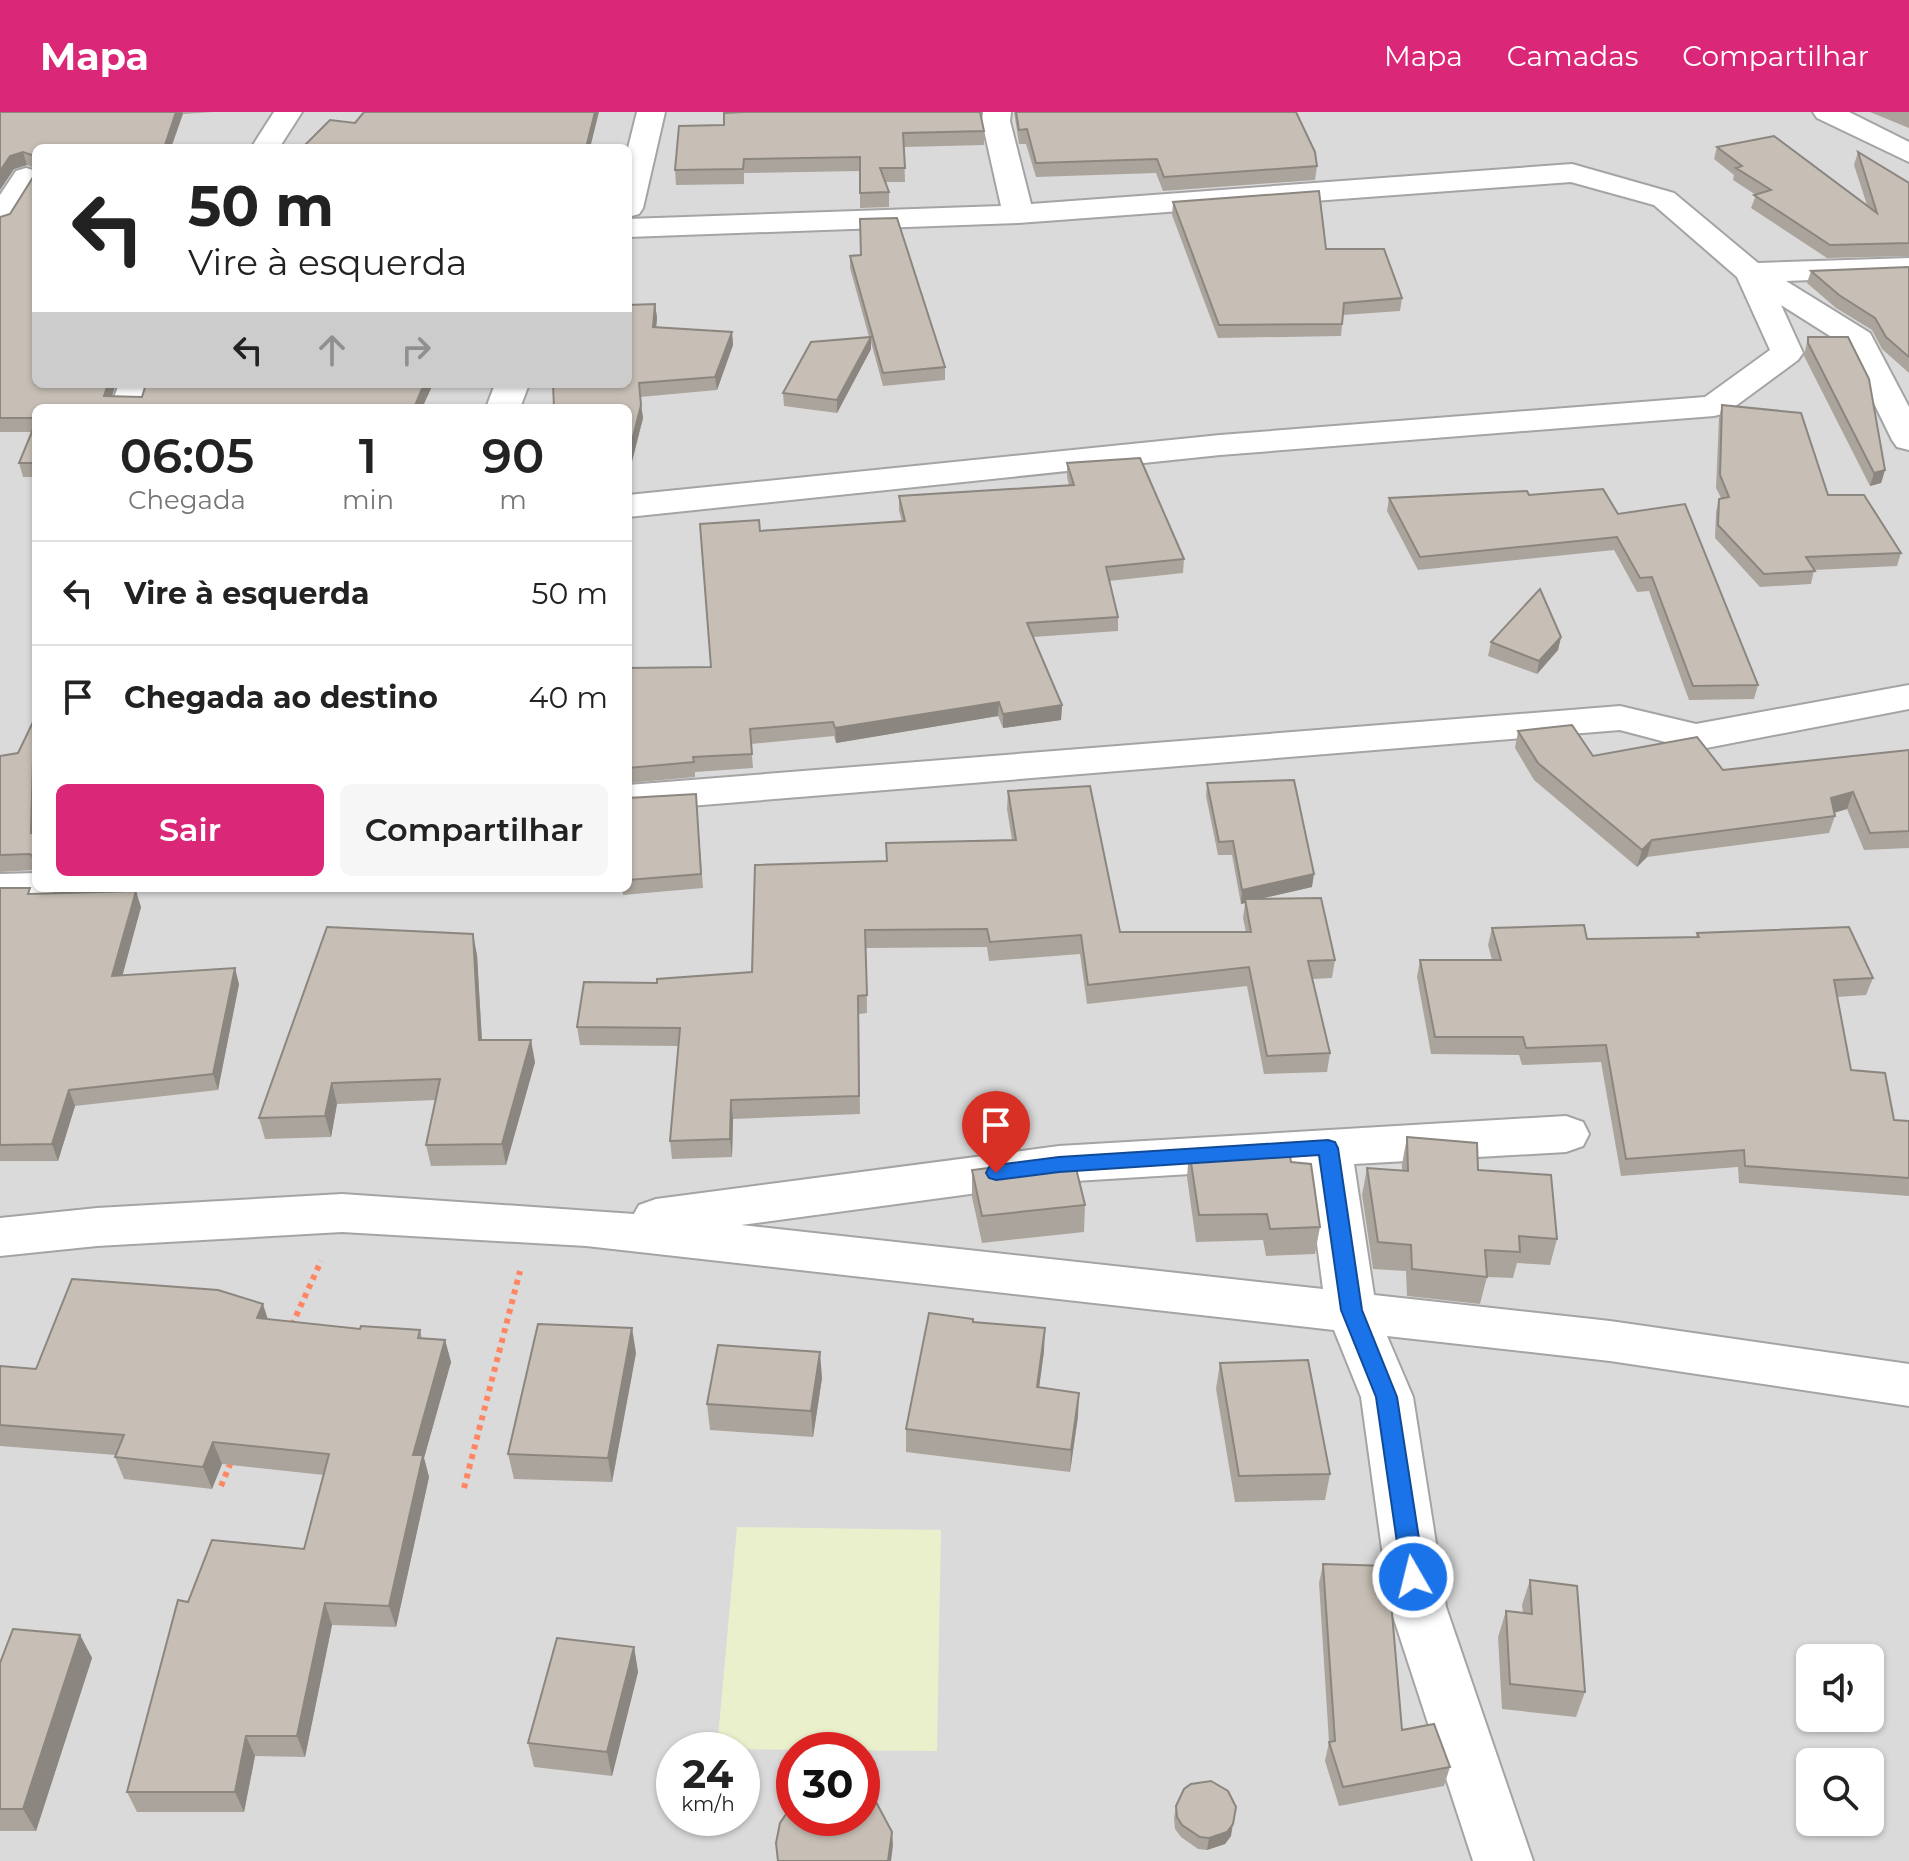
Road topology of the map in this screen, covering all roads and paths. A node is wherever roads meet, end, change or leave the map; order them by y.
1 (288, 112) edge
2 (651, 112) edge
3 (997, 112) edge
4 (1827, 112) edge
5 (268, 144) edge
6 (1909, 153) edge
7 (21, 177) edge
8 (632, 191) edge
9 (1018, 214) junction
10 (0, 220) edge
11 (632, 228) edge
12 (1909, 267) edge
13 (1751, 273) junction
14 (1909, 440) edge
15 (632, 506) edge
16 (1909, 697) edge
17 (632, 798) edge
18 (32, 887) edge
19 (0, 888) edge
20 (1566, 1134) dead end
21 (1328, 1148) junction
22 (342, 1213) junction
23 (532, 1224) junction
24 (586, 1227) junction
25 (0, 1237) edge
26 (1351, 1310) junction
27 (291, 1328) edge
28 (1909, 1385) edge
29 (237, 1448) edge
30 (221, 1486) dead end
31 (464, 1488) dead end
32 (1503, 1861) edge

1 - 5 street
2 - 8 street
3 - 9 street
4 - 6 street
7 - 10 street
9 - 11 street
9 - 13 street
12 - 13 street
13 - 14 street
13 - 15 street
16 - 17 street
18 - 19 street
20 - 21 street
21 - 24 street
21 - 26 street
22 - 23 street
22 - 25 street
22 - 27 path
23 - 24 street
23 - 31 path
24 - 26 street
26 - 28 street
26 - 32 street
29 - 30 path

